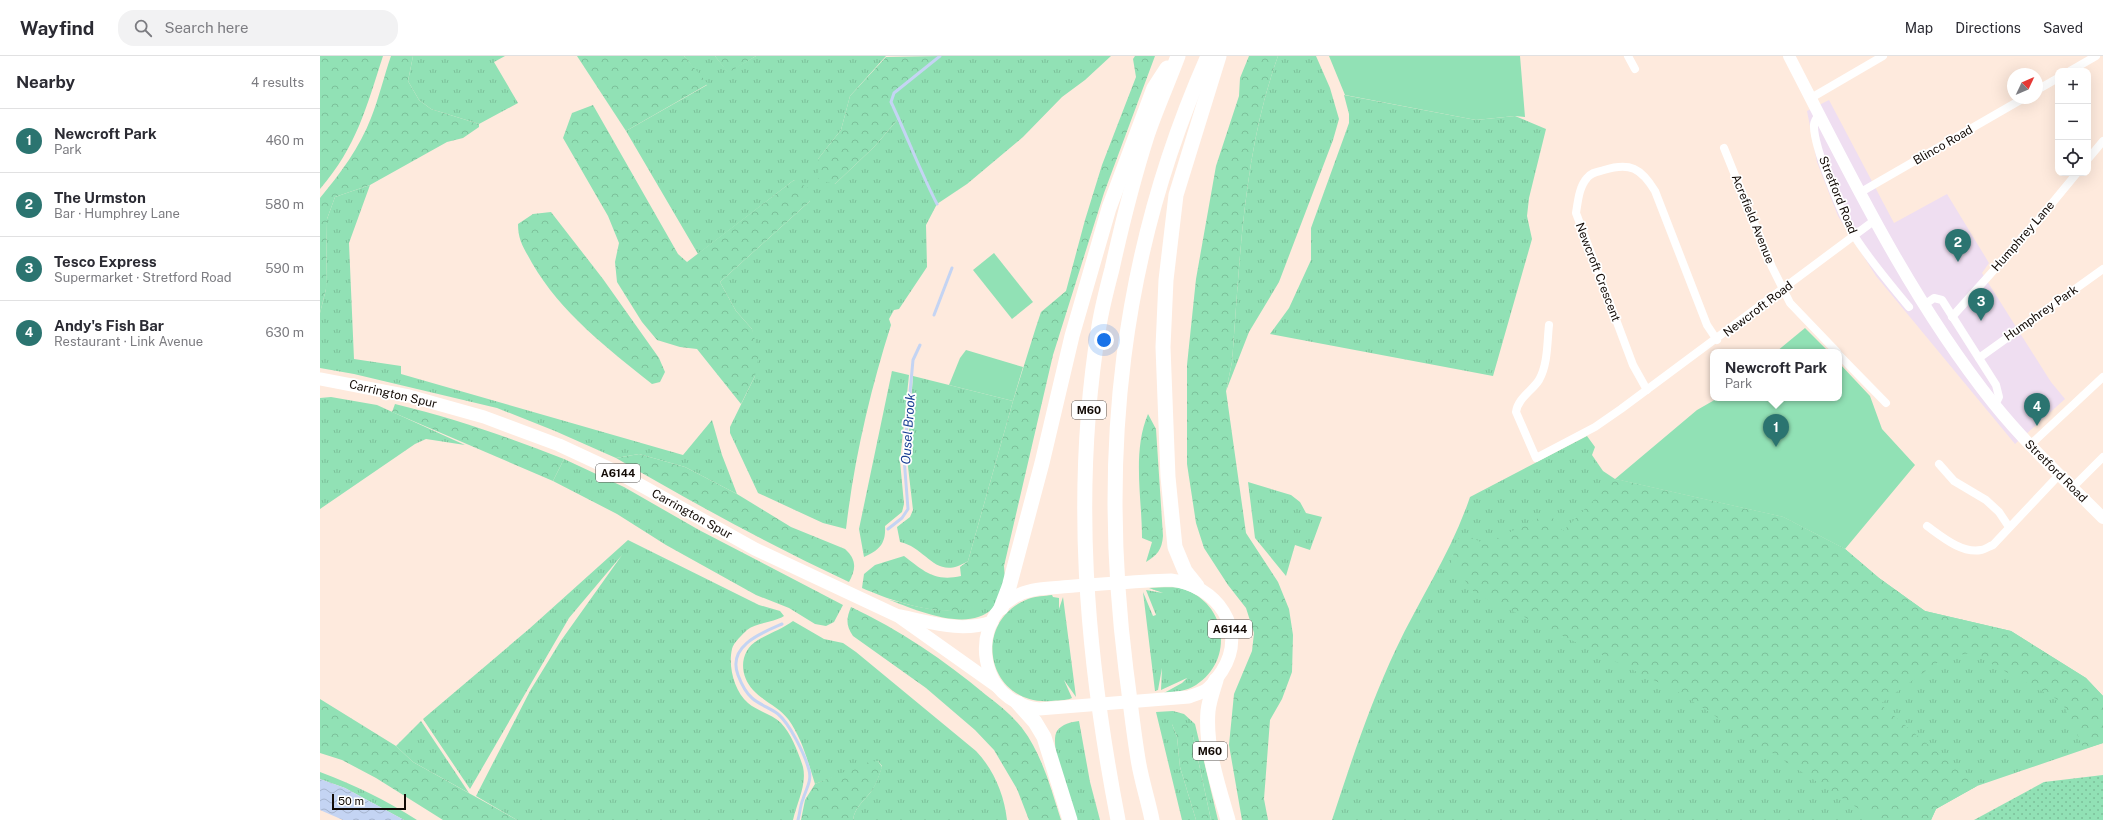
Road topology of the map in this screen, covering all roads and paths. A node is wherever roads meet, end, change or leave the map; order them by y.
1 (1175, 56) edge
2 (1178, 56) edge
3 (1208, 56) edge
4 (1219, 56) edge
5 (1628, 56) edge
6 (1790, 56) edge
7 (1883, 56) edge
8 (2096, 56) edge
9 (2075, 68) edge
10 (1635, 69) dead end
11 (2055, 80) edge
12 (2043, 87) edge
13 (1811, 98) junction
14 (2014, 104) edge
15 (1819, 114) junction
16 (2103, 141) edge
17 (1724, 148) dead end
18 (2091, 155) edge
19 (2075, 176) edge
20 (1861, 192) junction
21 (1875, 220) junction
22 (1854, 235) junction
23 (2103, 269) edge
24 (1784, 288) junction
25 (1924, 305) junction
26 (1909, 307) dead end
27 (1952, 317) junction
28 (1549, 326) dead end
29 (1717, 340) junction
30 (1833, 349) edge
31 (1842, 358) edge
32 (1979, 358) junction
33 (2103, 378) edge
34 (320, 379) edge
35 (1647, 390) junction
36 (1886, 403) dead end
37 (1995, 405) junction
38 (2030, 445) junction
39 (2103, 457) edge
40 (1939, 464) dead end
41 (2059, 475) junction
42 (2073, 487) junction
43 (2103, 518) edge
44 (1927, 526) dead end
45 (2010, 527) junction
46 (1197, 586) junction
47 (1001, 608) junction
48 (898, 616) junction
49 (992, 622) junction
50 (1216, 680) junction
51 (998, 687) junction
52 (1018, 703) junction
53 (1138, 760) junction
54 (1109, 775) junction
55 (1070, 820) edge
56 (1118, 820) edge
57 (1121, 820) edge
58 (1152, 820) edge
59 (1163, 820) edge
60 (1228, 820) edge

1 - 47 highway, M60
2 - 54 highway, M60
3 - 53 highway, M60
4 - 46 highway
5 - 10 street
6 - 13 main road, Stretford Road
7 - 13 street
8 - 9 street
11 - 12 street
13 - 15 main road, Stretford Road
14 - 20 street, Blinco Road
15 - 20 main road, Stretford Road
15 - 22 street, Stretford Road
16 - 18 street
17 - 24 street, Acrefield Avenue
19 - 27 street, Humphrey Lane
20 - 21 main road, Stretford Road
21 - 22 street, Newcroft Road
21 - 25 main road, Stretford Road
22 - 24 street, Newcroft Road
22 - 26 street, Stretford Road
23 - 32 street, Humphrey Park
24 - 29 street, Newcroft Road
24 - 30 street, Acrefield Avenue
25 - 27 street
25 - 37 main road, Stretford Road
27 - 32 street
28 - 35 street, Newcroft Road
29 - 35 street, Newcroft Road
29 - 35 street, Newcroft Crescent
31 - 36 street
32 - 37 street
33 - 38 street
34 - 48 main road, Carrington Spur / A6144
37 - 38 main road, Stretford Road
38 - 41 main road, Stretford Road
39 - 42 street
40 - 45 street
41 - 42 main road, Stretford Road
41 - 45 street
42 - 43 main road, Stretford Road
44 - 45 street
46 - 47 main road, A6144
46 - 50 main road, A6144
47 - 49 main road, A6144
48 - 49 main road, Carrington Spur / A6144
48 - 51 main road, Carrington Spur / A6144
49 - 51 main road, A6144
50 - 52 main road, A6144
50 - 60 highway, M60
51 - 52 main road, A6144
52 - 55 highway
53 - 58 highway, M60
53 - 59 highway, M60
54 - 56 highway, M60
54 - 57 highway, M60

